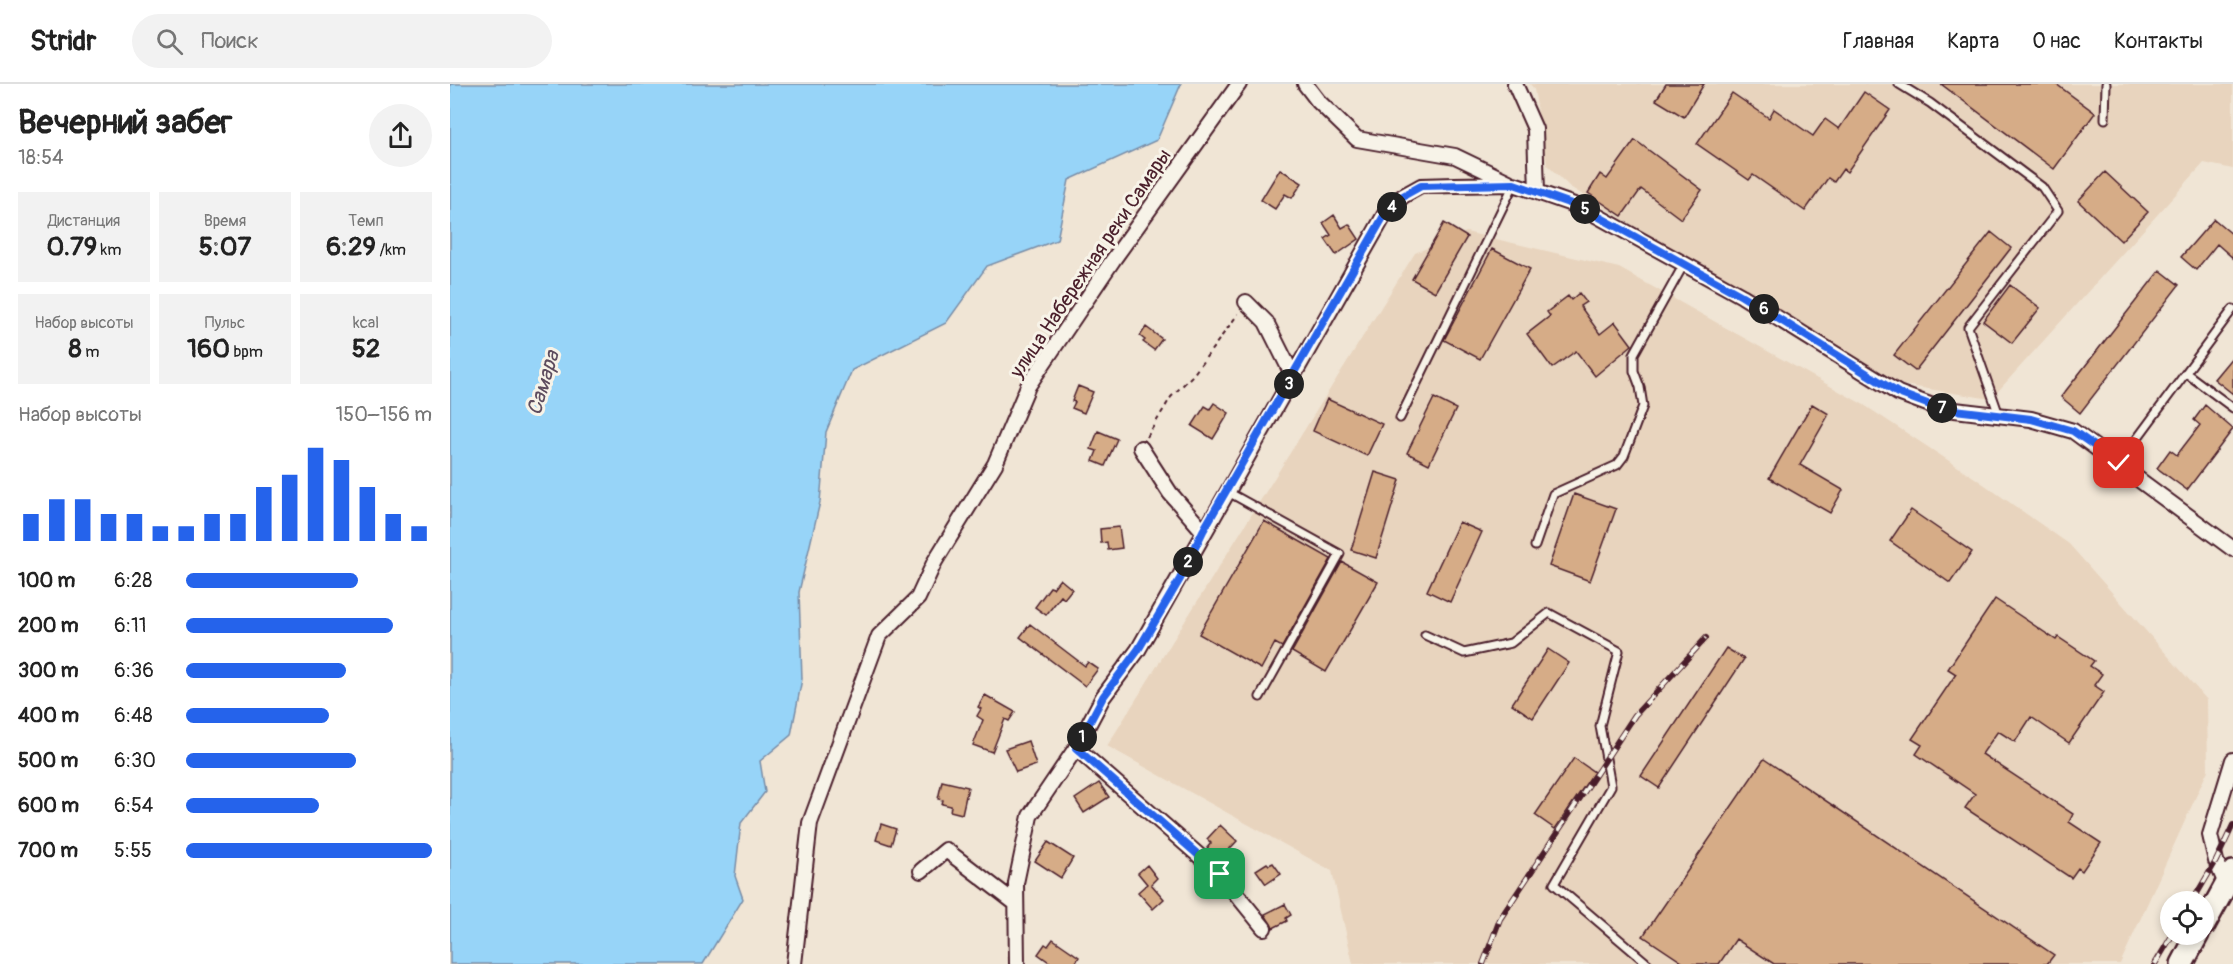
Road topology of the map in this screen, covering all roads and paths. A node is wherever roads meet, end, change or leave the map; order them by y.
1 (1239, 84) edge
2 (1305, 84) edge
3 (1515, 84) edge
4 (1899, 84) edge
5 (2106, 84) edge
6 (2105, 119) dead end
7 (1514, 184) junction
8 (1537, 192) junction
9 (1684, 264) junction
10 (1246, 302) joint
11 (2233, 309) edge
12 (2186, 373) junction
13 (1293, 376) junction
14 (2233, 408) edge
15 (1999, 415) junction
16 (1400, 418) dead end
17 (1141, 448) joint
18 (2119, 463) junction
19 (1228, 492) junction
20 (1203, 531) junction
21 (1535, 546) dead end
22 (2233, 549) edge
23 (1425, 635) dead end
24 (1260, 697) dead end
25 (1076, 748) junction
26 (2233, 760) edge
27 (921, 871) dead end
28 (2230, 878) edge
29 (1014, 902) junction
30 (2214, 907) edge
31 (1264, 928) dead end
32 (2192, 945) edge
33 (794, 964) edge
34 (1017, 964) edge
35 (1648, 964) edge
36 (2182, 964) edge

1 - 33 street, улица Набережная реки Самары
2 - 7 street
3 - 8 street
4 - 15 lane
5 - 6 lane
7 - 8 street
7 - 13 street
7 - 16 lane
8 - 9 street
9 - 15 street
9 - 21 lane
10 - 13 street
10 - 17 path
11 - 12 lane
12 - 14 lane
12 - 18 lane
13 - 19 street
15 - 18 street
17 - 20 street
18 - 22 street
19 - 20 street
19 - 24 lane
20 - 25 street
23 - 35 lane
25 - 29 street
25 - 31 street
26 - 28 street
27 - 29 street
28 - 30 main road
29 - 34 street
32 - 36 main road

